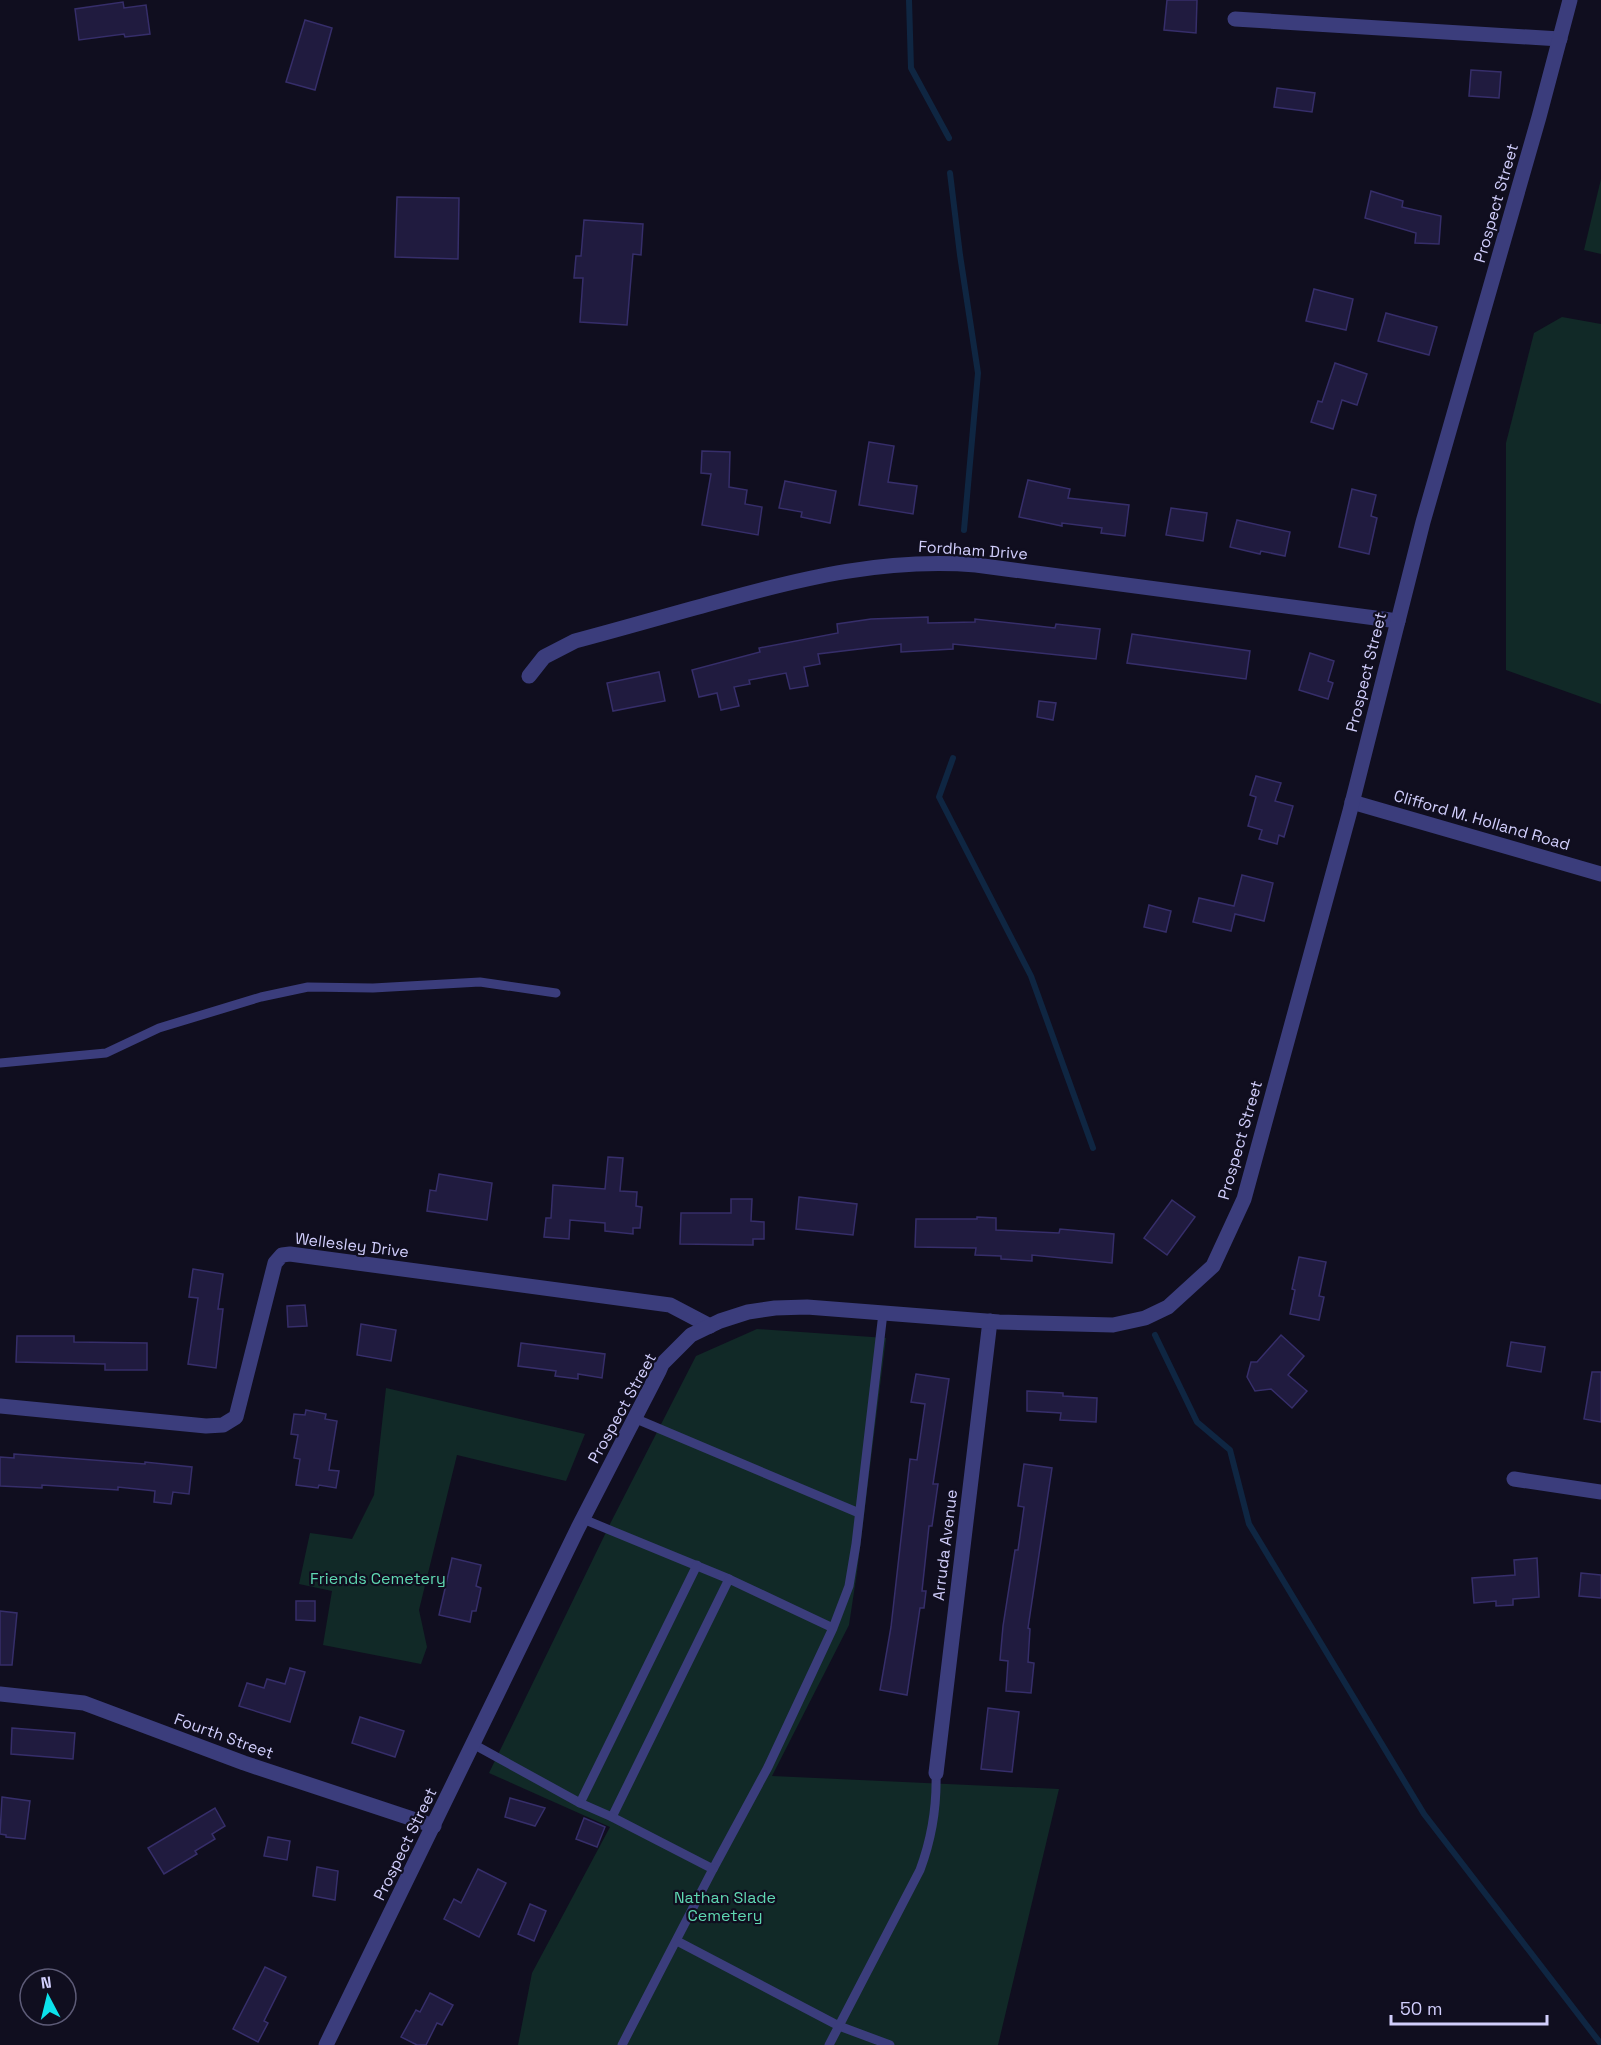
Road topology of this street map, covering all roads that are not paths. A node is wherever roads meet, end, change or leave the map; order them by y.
1 (1570, 0) edge
2 (1234, 19) dead end
3 (1560, 39) junction
4 (1398, 621) junction
5 (529, 676) dead end
6 (1352, 802) junction
7 (1601, 874) edge
8 (556, 993) dead end
9 (0, 1063) edge
10 (883, 1313) junction
11 (990, 1321) junction
12 (710, 1326) junction
13 (0, 1406) edge
14 (634, 1419) junction
15 (1514, 1479) dead end
16 (1601, 1492) edge
17 (859, 1513) junction
18 (583, 1519) junction
19 (698, 1565) junction
20 (729, 1579) junction
21 (833, 1628) junction
22 (0, 1694) edge
23 (473, 1744) junction
24 (936, 1773) joint
25 (580, 1803) junction
26 (612, 1817) junction
27 (434, 1826) junction
28 (713, 1869) junction
29 (677, 1941) junction
30 (839, 2026) junction
31 (326, 2045) edge
32 (622, 2045) edge
33 (829, 2045) edge
34 (890, 2045) edge

1 - 3 street, Prospect Street
2 - 3 street
3 - 4 street, Prospect Street
4 - 5 street, Fordham Drive
4 - 6 street, Prospect Street
6 - 7 street, Clifford M. Holland Road
6 - 11 street, Prospect Street
8 - 9 lane
10 - 11 street, Prospect Street
10 - 12 street, Prospect Street
10 - 17 lane
11 - 24 street, Arruda Avenue
12 - 13 street, Wellesley Drive
12 - 14 street, Prospect Street
14 - 17 lane
14 - 18 street, Prospect Street
15 - 16 street
17 - 21 lane
18 - 19 lane
18 - 23 street, Prospect Street
19 - 20 lane
19 - 25 lane
20 - 21 lane
20 - 26 lane
21 - 28 lane
22 - 27 street, Fourth Street
23 - 25 lane
23 - 27 street, Prospect Street
24 - 30 lane
25 - 26 lane
26 - 28 lane
27 - 31 street, Prospect Street
28 - 29 lane
29 - 30 lane
29 - 32 lane
30 - 33 lane
30 - 34 lane

